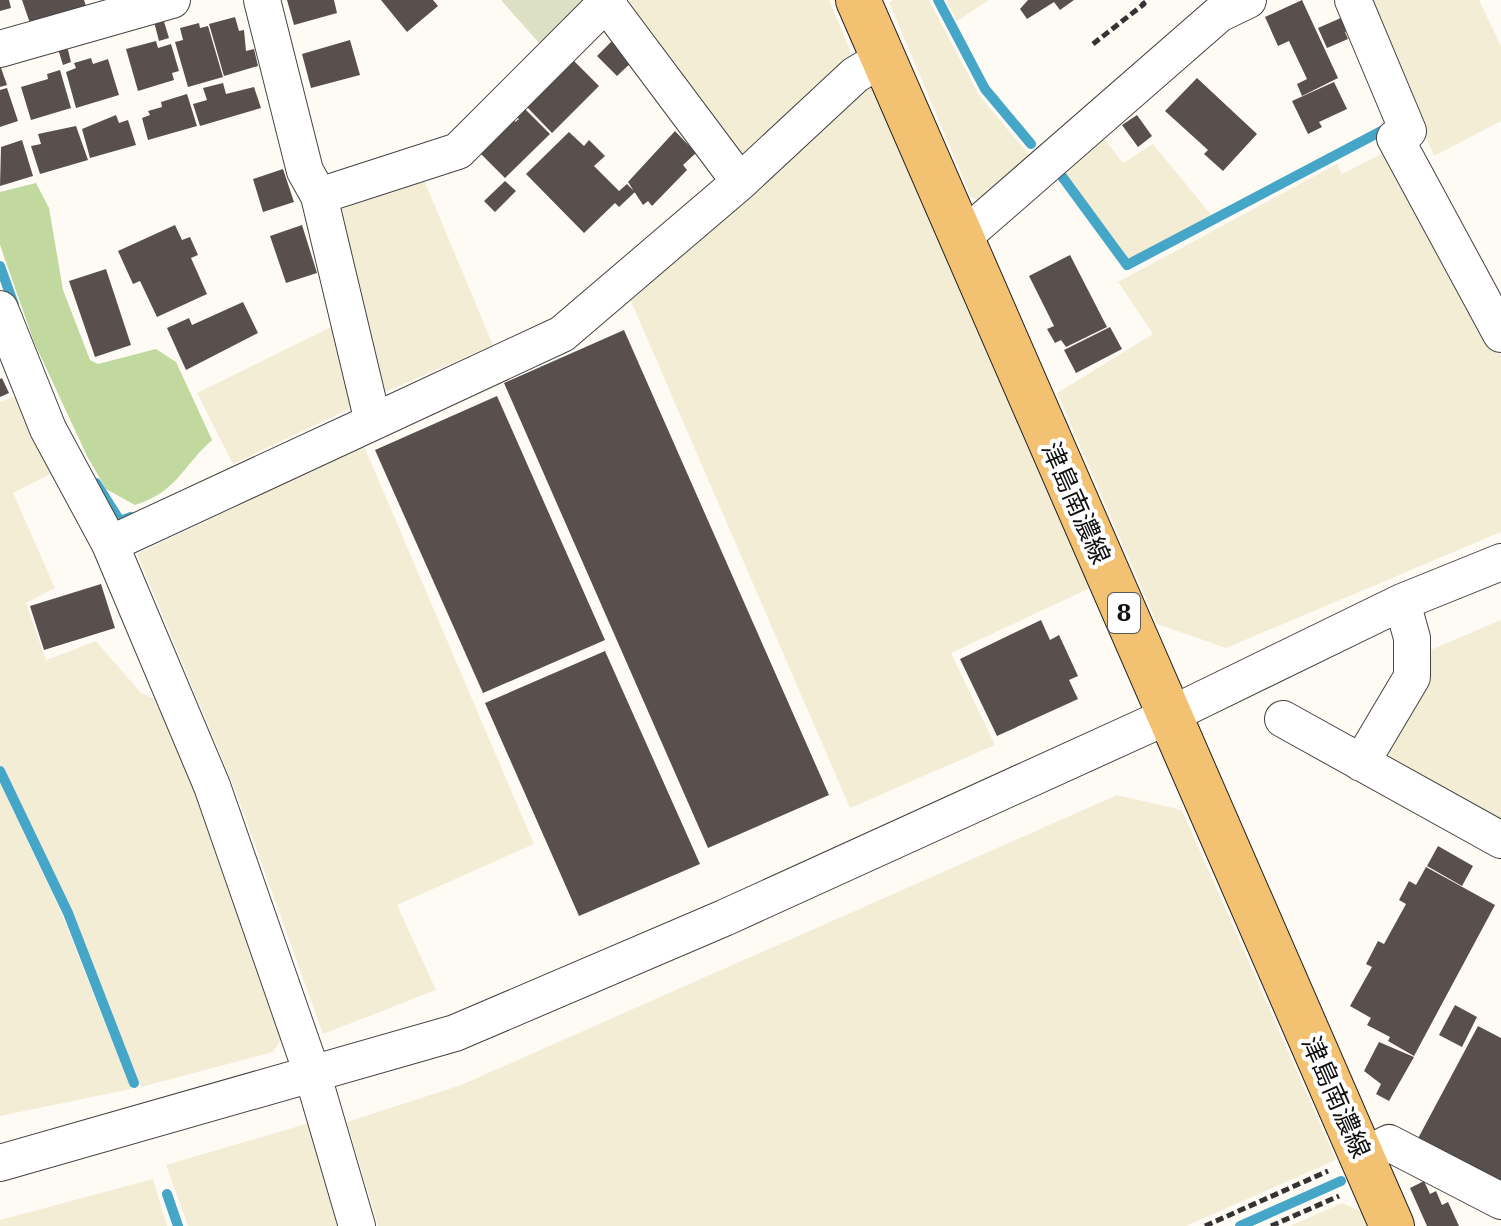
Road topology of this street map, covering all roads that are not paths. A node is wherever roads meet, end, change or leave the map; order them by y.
1 (172, 0) edge
2 (262, 0) edge
3 (858, 0) edge
4 (1248, 0) edge
5 (1353, 0) edge
6 (608, 1) edge
7 (0, 49) edge
8 (883, 58) junction
9 (740, 182) junction
10 (319, 196) junction
11 (961, 239) junction
12 (0, 309) edge
13 (1501, 334) edge
14 (373, 422) junction
15 (110, 544) junction
16 (1501, 562) edge
17 (1402, 602) junction
18 (1168, 716) junction
19 (1283, 719) dead end
20 (1361, 763) junction
21 (1501, 840) edge
22 (313, 1076) junction
23 (0, 1163) edge
24 (1367, 1169) junction
25 (1501, 1201) edge
26 (357, 1226) edge
27 (1392, 1226) edge

1 - 7 street
2 - 10 street
3 - 8 main road, 津島南濃線 / 8
4 - 11 street
5 - 13 street
6 - 9 street
6 - 10 street
8 - 9 street
8 - 11 main road, 津島南濃線 / 8
9 - 14 street
10 - 14 street
11 - 18 main road, 津島南濃線 / 8
12 - 15 street
14 - 15 street
15 - 22 street
16 - 17 street
17 - 18 street
17 - 20 street
18 - 22 street
18 - 24 main road, 津島南濃線 / 8
19 - 20 street
20 - 21 street
22 - 23 street
22 - 26 street
24 - 25 street
24 - 27 main road, 津島南濃線 / 8

